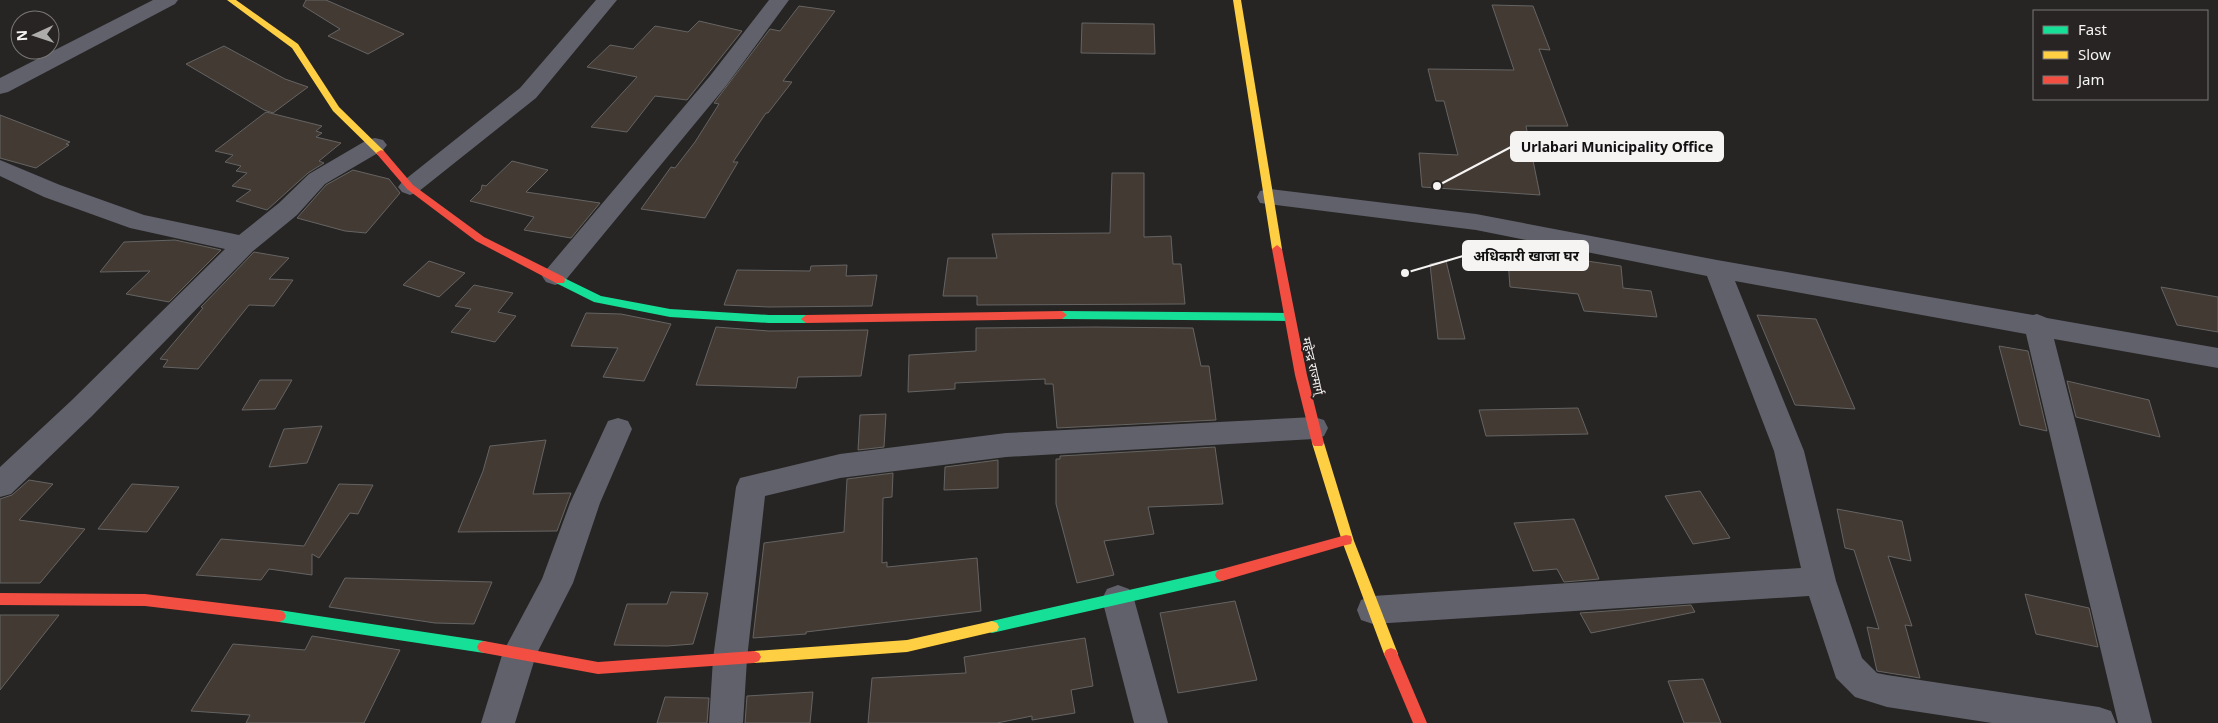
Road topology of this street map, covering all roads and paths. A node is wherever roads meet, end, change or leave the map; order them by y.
1 (168, 0) edge
2 (231, 0) edge
3 (607, 0) edge
4 (779, 0) edge
5 (1238, 0) edge
6 (0, 87) edge
7 (375, 145) junction
8 (0, 167) edge
9 (410, 187) junction
10 (1269, 197) junction
11 (244, 245) junction
12 (1717, 269) junction
13 (555, 276) junction
14 (1288, 317) junction
15 (2036, 324) junction
16 (2218, 358) edge
17 (1314, 428) junction
18 (618, 429) dead end
19 (0, 485) edge
20 (1346, 540) junction
21 (1820, 581) junction
22 (0, 598) edge
23 (1118, 599) junction
24 (1373, 610) junction
25 (520, 652) junction
26 (730, 659) junction
27 (498, 723) edge
28 (726, 723) edge
29 (1150, 723) edge
30 (1420, 723) edge
31 (2099, 723) edge
32 (2135, 723) edge

1 - 6 street
2 - 7 main road
3 - 9 street
4 - 13 street
5 - 10 main road, महेन्द्र राज्मार्ग्
7 - 9 main road
7 - 11 street
8 - 11 street
9 - 13 main road
10 - 12 street
10 - 14 main road, महेन्द्र राज्मार्ग्
11 - 19 street
12 - 15 street
12 - 21 street
13 - 14 main road
14 - 17 main road, महेन्द्र राज्मार्ग्
15 - 16 street
15 - 32 street
17 - 20 main road, महेन्द्र राज्मार्ग्
17 - 26 street
18 - 25 street
20 - 23 main road
20 - 24 main road, महेन्द्र राज्मार्ग्
21 - 24 street
21 - 31 street
22 - 25 main road
23 - 26 main road
23 - 29 street
24 - 30 main road, महेन्द्र राज्मार्ग्
25 - 26 main road
25 - 27 street
26 - 28 street

